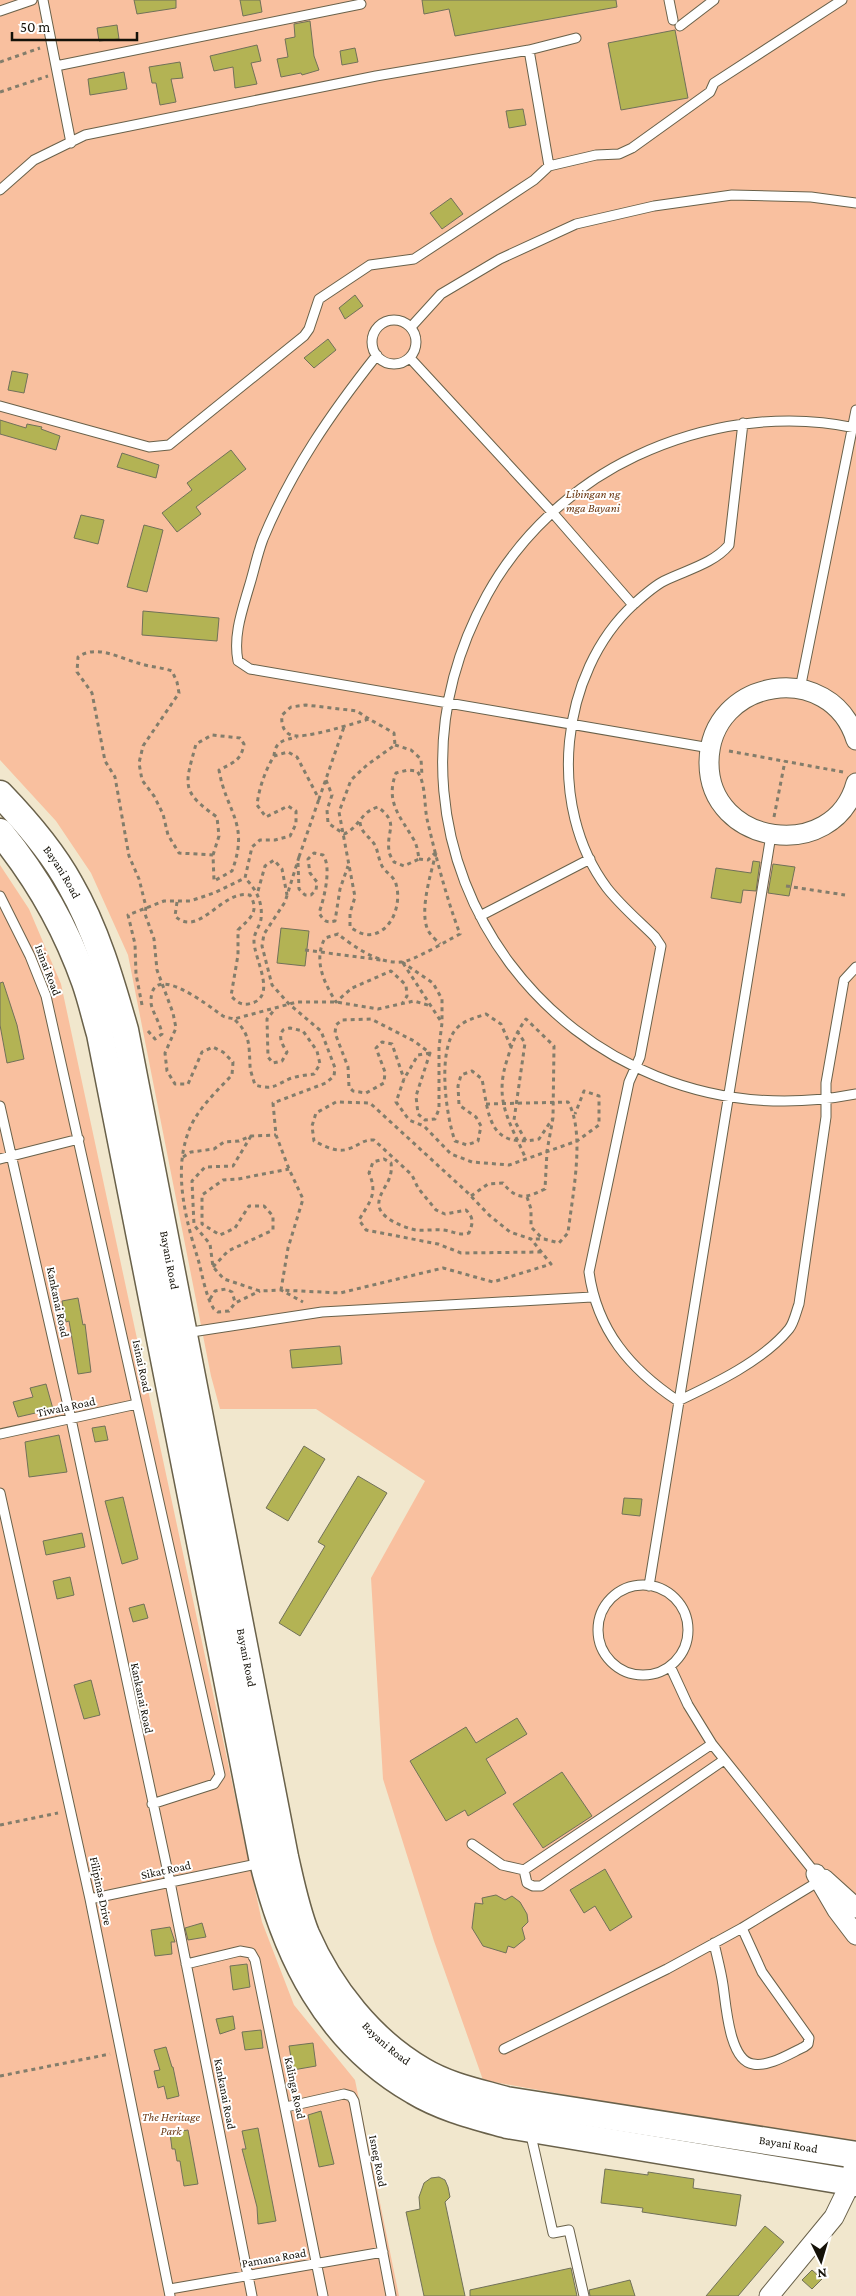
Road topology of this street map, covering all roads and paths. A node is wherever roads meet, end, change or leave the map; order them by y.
1 (32, 0) edge
2 (43, 0) edge
3 (669, 0) edge
4 (714, 0) edge
5 (842, 0) edge
6 (361, 4) dead end
7 (0, 11) edge
8 (576, 38) dead end
9 (52, 44) junction
10 (528, 50) junction
11 (0, 62) edge
12 (57, 70) junction
13 (0, 92) edge
14 (71, 143) junction
15 (549, 166) junction
16 (0, 190) edge
17 (856, 203) edge
18 (411, 327) junction
19 (377, 355) junction
20 (410, 358) junction
21 (0, 406) edge
22 (856, 410) edge
23 (743, 423) junction
24 (854, 428) edge
25 (552, 512) junction
26 (633, 605) junction
27 (800, 689) junction
28 (447, 703) junction
29 (369, 718) junction
30 (570, 724) junction
31 (344, 727) junction
32 (300, 736) junction
33 (856, 740) edge
34 (395, 745) junction
35 (710, 748) junction
36 (274, 756) junction
37 (785, 761) junction
38 (422, 777) junction
39 (852, 778) edge
40 (326, 779) junction
41 (0, 794) edge
42 (319, 799) junction
43 (360, 821) junction
44 (0, 832) edge
45 (344, 834) junction
46 (771, 835) junction
47 (436, 853) junction
48 (213, 855) junction
49 (298, 857) junction
50 (419, 859) junction
51 (590, 859) junction
52 (349, 865) junction
53 (245, 878) junction
54 (786, 886) dead end
55 (258, 892) junction
56 (287, 895) junction
57 (845, 895) dead end
58 (0, 896) edge
59 (177, 902) junction
60 (146, 907) junction
61 (480, 916) junction
62 (440, 944) junction
63 (305, 950) dead end
64 (320, 952) junction
65 (385, 960) junction
66 (402, 962) junction
67 (856, 967) edge
68 (161, 984) junction
69 (336, 1002) junction
70 (289, 1004) junction
71 (402, 1004) junction
72 (431, 1006) junction
73 (276, 1008) junction
74 (144, 1014) dead end
75 (234, 1019) junction
76 (442, 1023) junction
77 (146, 1024) dead end
78 (517, 1030) junction
79 (511, 1047) junction
80 (430, 1053) junction
81 (635, 1068) junction
82 (404, 1079) junction
83 (856, 1094) edge
84 (728, 1097) junction
85 (826, 1100) junction
86 (502, 1102) junction
87 (515, 1102) junction
88 (554, 1102) junction
89 (486, 1104) junction
90 (0, 1106) edge
91 (575, 1114) junction
92 (553, 1118) junction
93 (276, 1135) junction
94 (251, 1136) junction
95 (79, 1139) junction
96 (518, 1141) junction
97 (577, 1141) junction
98 (526, 1142) junction
99 (547, 1152) junction
100 (13, 1156) junction
101 (182, 1157) junction
102 (0, 1159) edge
103 (526, 1159) junction
104 (289, 1169) junction
105 (471, 1196) junction
106 (527, 1197) junction
107 (530, 1239) junction
108 (544, 1240) junction
109 (542, 1252) junction
110 (213, 1267) junction
111 (282, 1290) junction
112 (260, 1291) junction
113 (592, 1297) junction
114 (210, 1300) junction
115 (235, 1303) junction
116 (322, 1312) junction
117 (184, 1333) junction
118 (678, 1401) junction
119 (137, 1404) junction
120 (71, 1419) junction
121 (0, 1434) edge
122 (0, 1493) edge
123 (649, 1586) junction
124 (670, 1666) junction
125 (712, 1744) junction
126 (724, 1760) junction
127 (152, 1804) junction
128 (71, 1810) junction
129 (0, 1824) edge
130 (472, 1844) dead end
131 (265, 1862) junction
132 (524, 1870) junction
133 (820, 1878) junction
134 (170, 1882) junction
135 (90, 1899) junction
136 (850, 1904) edge
137 (742, 1928) junction
138 (856, 1935) edge
139 (714, 1943) junction
140 (186, 1964) junction
141 (504, 2049) dead end
142 (120, 2052) junction
143 (0, 2076) edge
144 (286, 2107) junction
145 (530, 2128) junction
146 (855, 2155) edge
147 (853, 2182) edge
148 (383, 2252) junction
149 (317, 2264) junction
150 (248, 2276) junction
151 (170, 2292) edge
152 (252, 2296) edge
153 (323, 2296) edge
154 (391, 2296) edge
155 (584, 2296) edge
156 (768, 2296) edge

1 - 7 lane
2 - 9 lane
3 - 4 lane
5 - 15 lane
6 - 12 lane
8 - 10 lane
9 - 11 path
9 - 12 lane
10 - 14 lane
10 - 15 lane
12 - 13 path
12 - 14 lane
14 - 16 lane
15 - 21 lane
17 - 18 lane
18 - 19 lane
18 - 20 lane
19 - 20 lane
19 - 28 lane
20 - 25 lane
22 - 24 lane
23 - 24 lane
23 - 25 lane
23 - 26 lane
24 - 27 lane
25 - 26 lane
25 - 28 lane
26 - 30 lane
27 - 33 street
27 - 35 street
28 - 30 lane
28 - 61 lane
29 - 31 path
29 - 32 path
29 - 34 path
30 - 35 lane
30 - 51 lane
31 - 32 path
31 - 40 path
32 - 36 path
34 - 38 path
34 - 45 path
35 - 37 path
35 - 46 street
36 - 42 path
36 - 53 path
37 - 39 path
37 - 46 path
38 - 47 path
38 - 50 path
39 - 46 street
40 - 42 path
40 - 45 path
41 - 117 main road, Bayani Road
42 - 49 path
43 - 45 path
43 - 50 path
43 - 52 path
44 - 131 main road, Bayani Road
45 - 52 path
46 - 84 lane
47 - 50 path
47 - 62 path
47 - 62 path
48 - 48 path
48 - 60 path
49 - 52 path
49 - 56 path
51 - 61 lane
51 - 81 lane
53 - 55 path
53 - 59 path
54 - 57 path
55 - 56 path
55 - 59 path
56 - 70 path
58 - 95 lane, Isinai Road
59 - 60 path
60 - 68 path
60 - 74 path
61 - 81 lane
62 - 66 path
63 - 64 path
64 - 65 path
64 - 65 path
64 - 69 path
65 - 66 path
66 - 72 path
66 - 76 path
67 - 85 lane
68 - 75 path
68 - 77 path
68 - 101 path
69 - 70 path
69 - 71 path
69 - 71 path
70 - 73 path
70 - 93 path
71 - 72 path
72 - 76 path
73 - 75 path
73 - 75 path
76 - 80 path
78 - 79 path
78 - 87 path
78 - 88 path
79 - 86 path
79 - 89 path
80 - 82 path
80 - 82 path
81 - 84 lane
81 - 113 lane
82 - 103 path
83 - 85 lane
84 - 85 lane
84 - 118 lane
85 - 118 lane
86 - 87 path
86 - 89 path
86 - 96 path
87 - 88 path
87 - 98 path
88 - 91 path
88 - 92 path
89 - 96 path
90 - 100 lane, Kankanai Road
91 - 97 path
91 - 97 path
92 - 98 path
92 - 99 path
93 - 94 path
93 - 104 path
94 - 101 path
94 - 110 path
95 - 100 lane
95 - 119 lane, Isinai Road
96 - 98 path
96 - 103 path
97 - 99 path
97 - 108 path
99 - 103 path
99 - 106 path
100 - 102 lane
100 - 120 lane, Kankanai Road
101 - 114 path
104 - 110 path
104 - 111 path
105 - 106 path
105 - 107 path
105 - 109 path
106 - 108 path
107 - 108 path
107 - 109 path
109 - 111 path
110 - 112 path
111 - 112 path
111 - 116 path
112 - 115 path
113 - 116 lane
113 - 118 lane
114 - 115 path
114 - 115 path
116 - 117 lane
117 - 131 main road, Bayani Road
118 - 123 lane
119 - 120 lane, Tiwala Road
119 - 127 lane, Isinai Road
120 - 121 lane, Tiwala Road
120 - 127 lane, Kankanai Road
122 - 128 lane, Filipinas Drive
123 - 124 lane
123 - 124 lane
124 - 125 lane
125 - 126 lane
125 - 132 lane
126 - 132 lane
126 - 133 lane
127 - 134 lane, Kankanai Road
128 - 129 path
128 - 135 lane, Filipinas Drive
130 - 132 lane
131 - 134 lane, Sikat Road
131 - 145 main road, Bayani Road
131 - 146 main road, Bayani Road
133 - 136 street
133 - 137 lane
134 - 135 lane, Sikat Road
134 - 140 lane, Kankanai Road
135 - 142 lane, Filipinas Drive
136 - 138 street
137 - 139 lane
137 - 139 lane
139 - 141 lane
140 - 144 lane, Kalinga Road
140 - 150 lane, Kankanai Road
142 - 143 path
142 - 151 lane, Filipinas Drive
144 - 148 lane, Isneg Road
144 - 149 lane, Kalinga Road
145 - 147 main road, Bayani Road
145 - 155 lane
146 - 147 street
147 - 156 street
148 - 149 lane, Pamana Road
148 - 154 lane, Isneg Road
149 - 150 lane, Pamana Road
149 - 153 lane, Kalinga Road
150 - 151 lane, Pamana Road
150 - 152 lane, Kankanai Road

